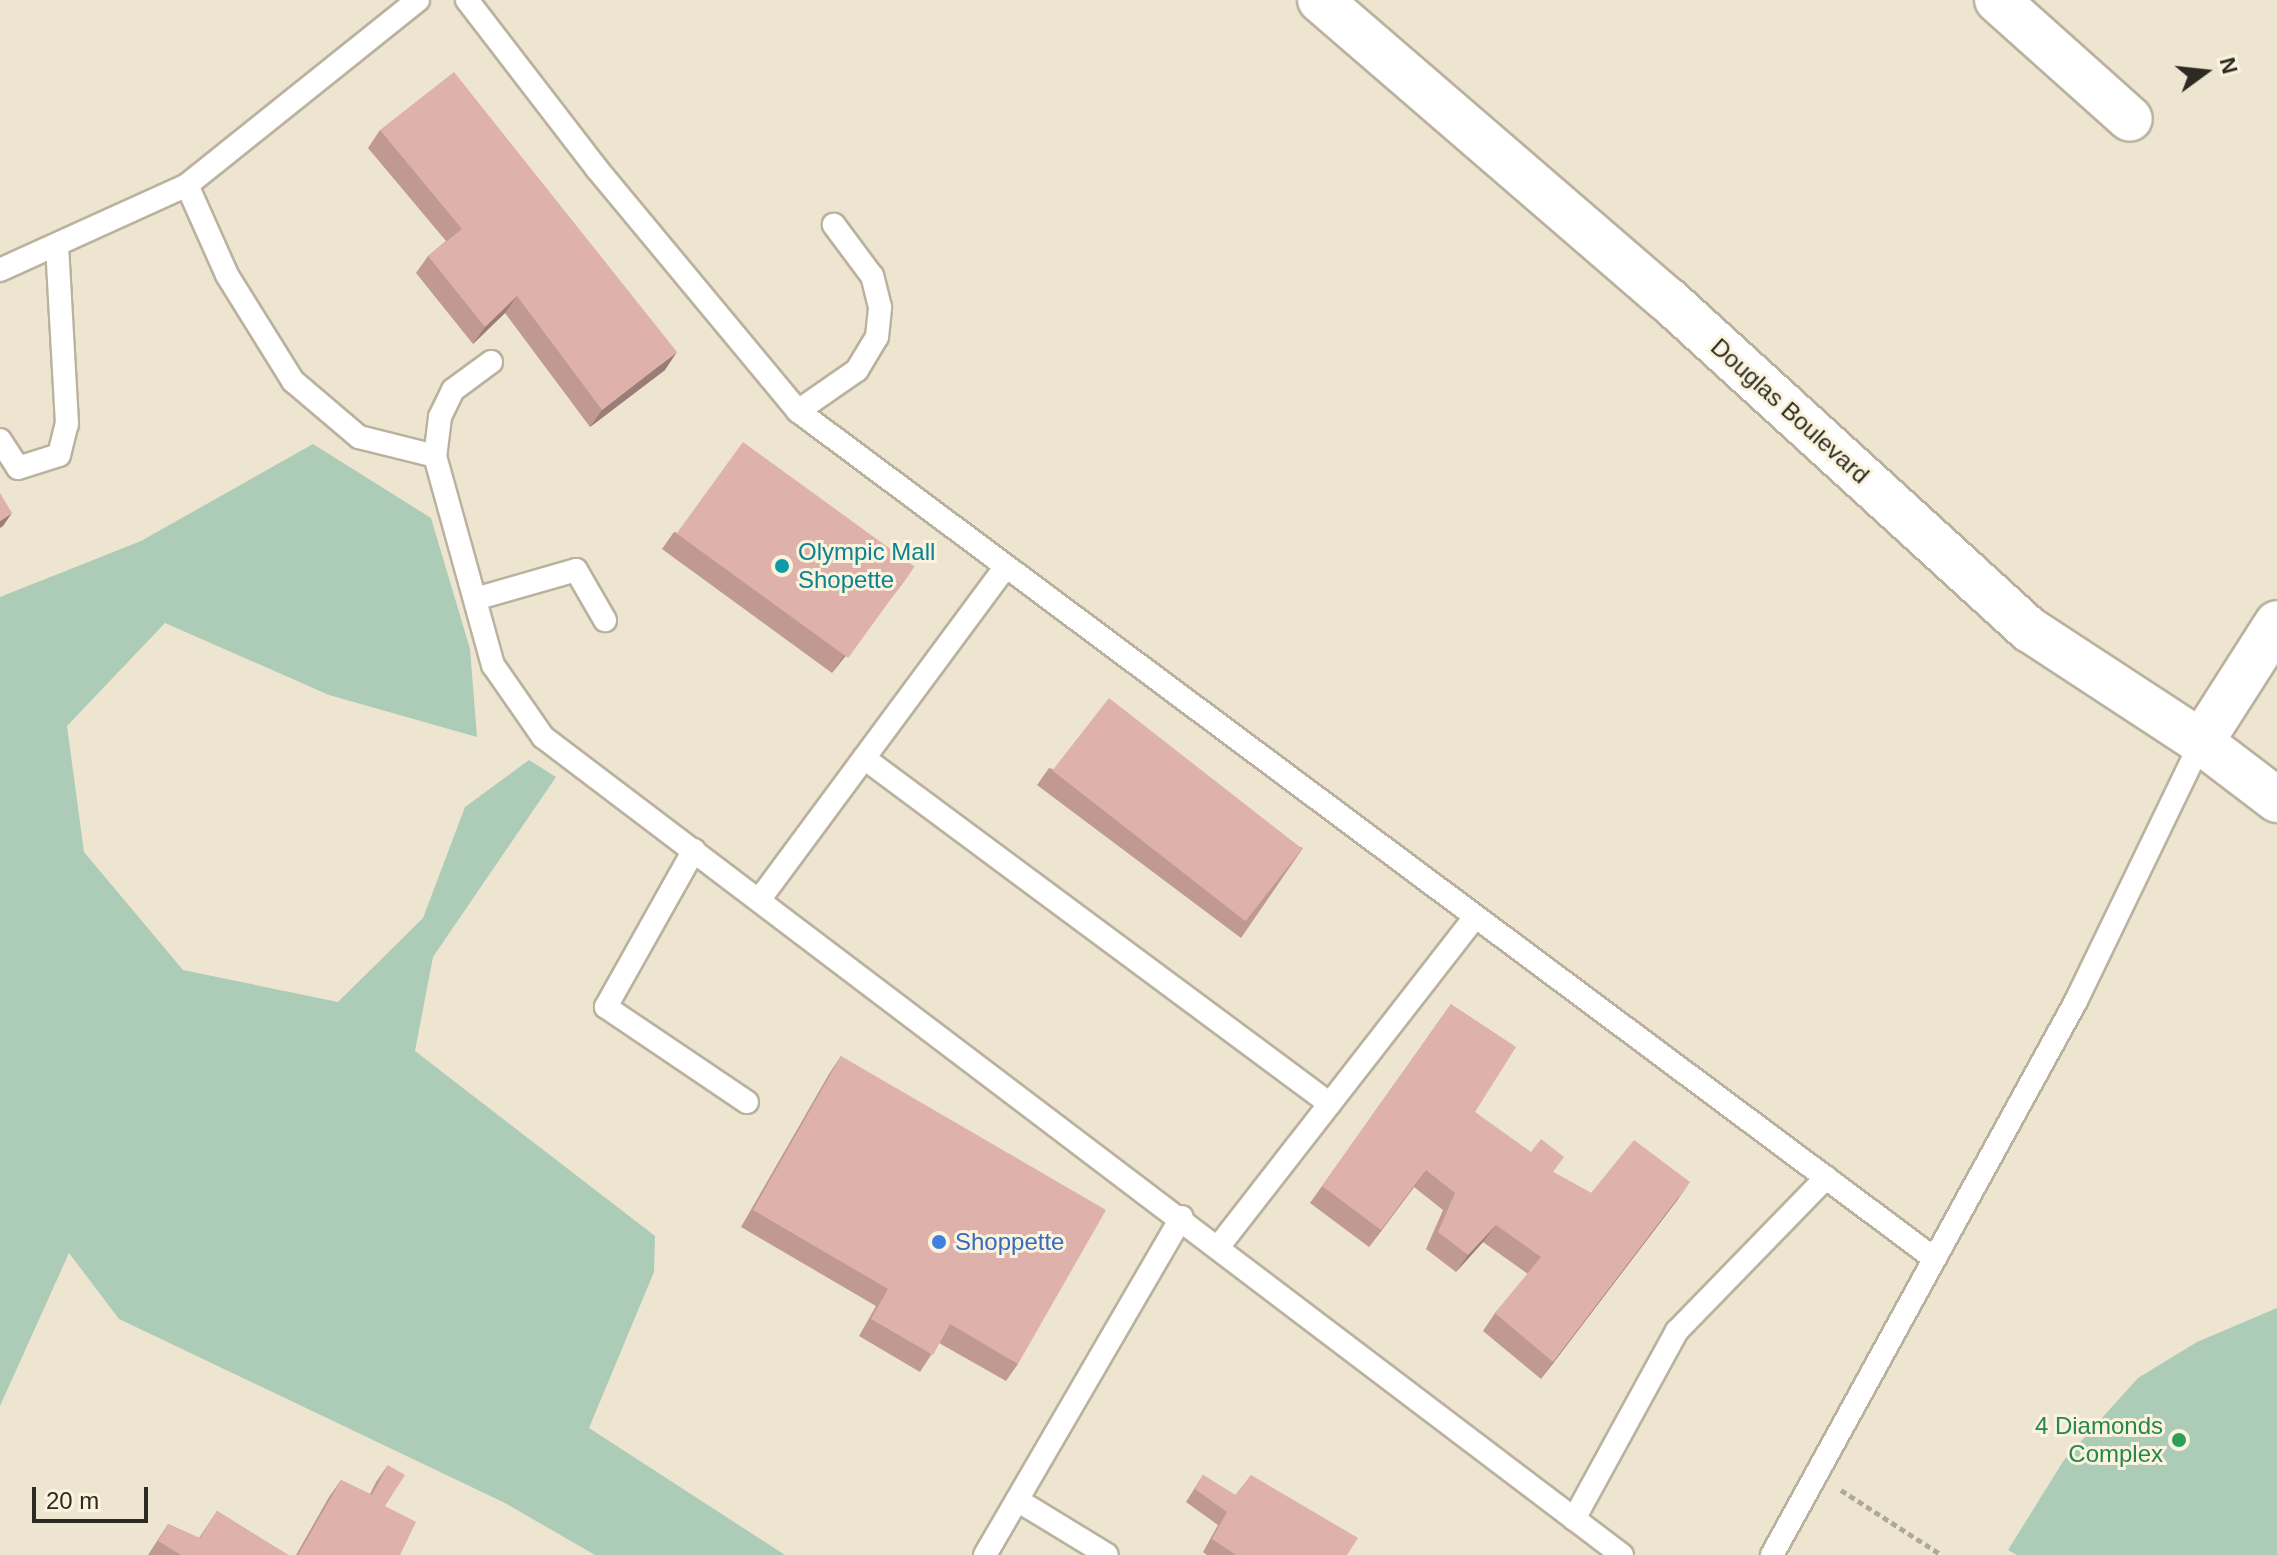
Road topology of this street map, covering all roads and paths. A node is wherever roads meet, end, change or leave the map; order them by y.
1 (418, 0) edge
2 (467, 0) edge
3 (1320, 0) edge
4 (1997, 0) edge
5 (2130, 119) dead end
6 (187, 185) junction
7 (834, 225) dead end
8 (57, 245) junction
9 (0, 270) edge
10 (491, 362) dead end
11 (798, 411) junction
12 (0, 440) edge
13 (435, 456) junction
14 (1004, 569) junction
15 (475, 599) junction
16 (605, 620) dead end
17 (2277, 623) edge
18 (2201, 742) junction
19 (864, 758) junction
20 (2277, 800) edge
21 (694, 850) junction
22 (759, 900) junction
23 (1474, 918) junction
24 (747, 1102) dead end
25 (1330, 1104) junction
26 (1826, 1178) junction
27 (1182, 1217) junction
28 (1219, 1246) junction
29 (1935, 1259) junction
30 (1816, 1475) junction
31 (1017, 1500) junction
32 (1574, 1519) junction
33 (985, 1555) edge
34 (1107, 1555) edge
35 (1622, 1555) edge
36 (1772, 1555) edge
37 (1942, 1555) edge

1 - 6 lane
2 - 11 lane
3 - 18 street, Douglas Boulevard
4 - 5 street
6 - 8 lane
6 - 13 lane
7 - 11 lane
8 - 9 lane
8 - 12 lane
10 - 13 lane
11 - 14 lane
13 - 15 lane
14 - 19 lane
14 - 23 lane
15 - 16 lane
15 - 21 lane
17 - 18 street
18 - 20 street, Douglas Boulevard
18 - 29 lane
19 - 22 lane
19 - 25 lane
21 - 22 lane
21 - 24 lane
22 - 27 lane
23 - 25 lane
23 - 26 lane
25 - 28 lane
26 - 29 lane
26 - 32 lane
27 - 28 lane
27 - 31 lane
28 - 32 lane
29 - 30 lane
30 - 36 lane
30 - 37 path
31 - 33 lane
31 - 34 lane
32 - 35 lane

